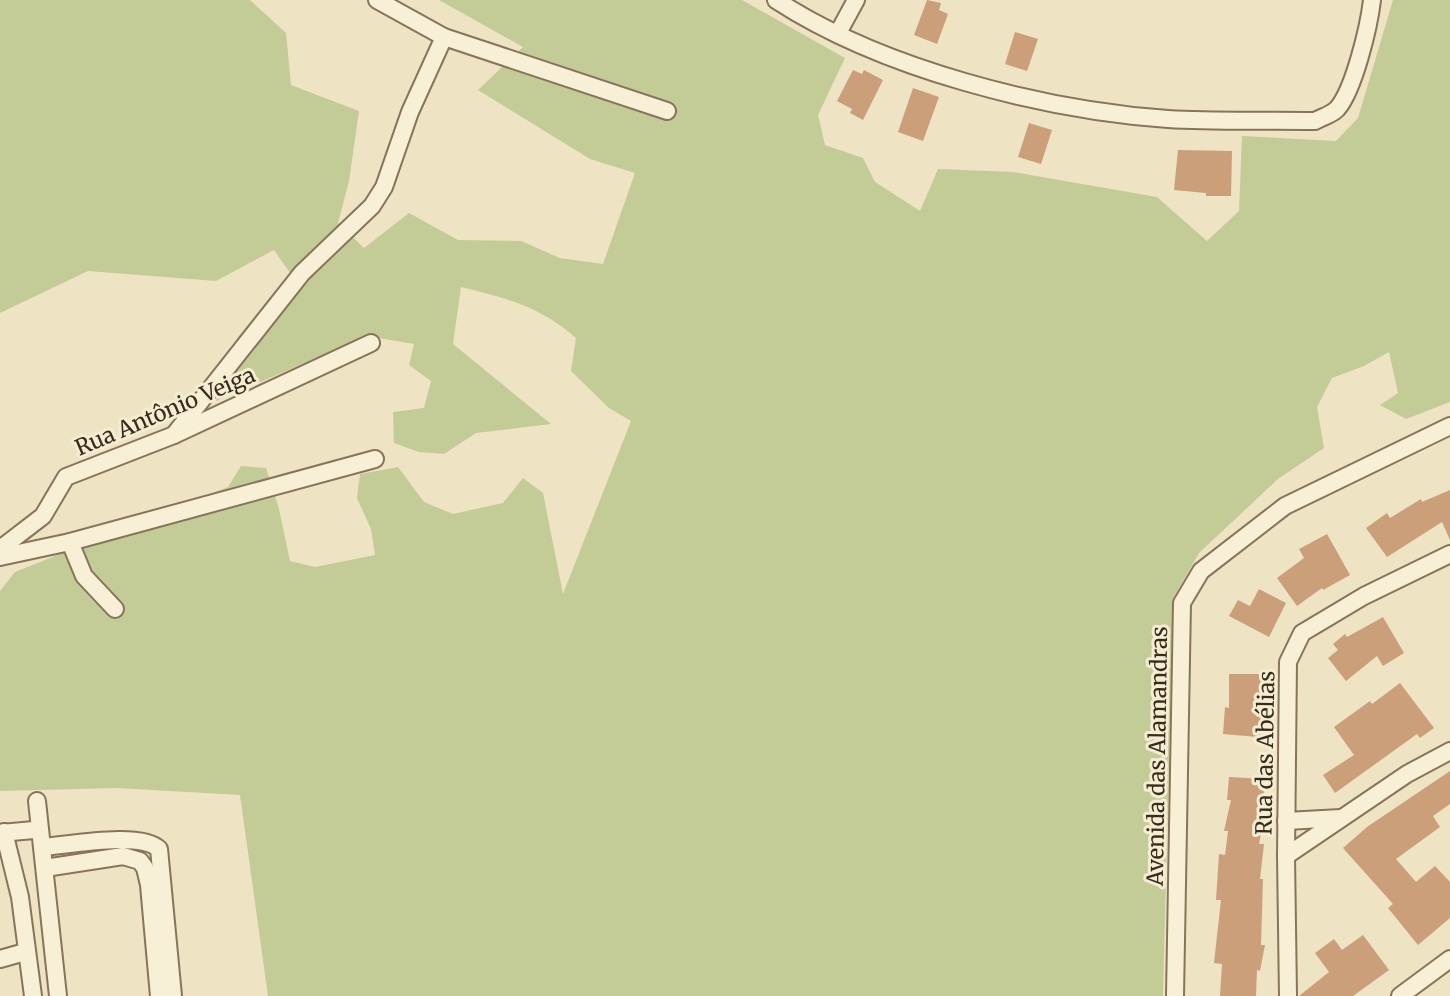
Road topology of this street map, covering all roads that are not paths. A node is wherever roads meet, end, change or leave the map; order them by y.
1 (377, 0) edge
2 (776, 0) edge
3 (856, 0) edge
4 (1372, 0) edge
5 (838, 33) junction
6 (444, 37) junction
7 (667, 111) dead end
8 (371, 343) dead end
9 (1450, 426) edge
10 (174, 435) junction
11 (375, 459) dead end
12 (70, 542) junction
13 (0, 549) edge
14 (1450, 554) edge
15 (0, 557) edge
16 (115, 609) dead end
17 (1450, 751) edge
18 (37, 801) dead end
19 (1342, 818) junction
20 (1286, 821) junction
21 (2, 833) edge
22 (42, 840) junction
23 (1286, 856) junction
24 (45, 868) junction
25 (25, 952) junction
26 (0, 959) edge
27 (1450, 959) edge
28 (33, 996) edge
29 (58, 996) edge
30 (159, 996) edge
31 (173, 996) edge
32 (1175, 996) edge
33 (1288, 996) edge
34 (1400, 996) edge

1 - 6 street
2 - 5 street
3 - 5 street
4 - 5 street
6 - 7 street
6 - 10 street
8 - 10 street, Rua Antônio Veiga
9 - 32 street, Avenida das Alamandras
10 - 13 street, Rua Antônio Veiga
11 - 12 street
12 - 15 street
12 - 16 street
14 - 20 street, Rua das Abélias
17 - 19 street
18 - 22 street
19 - 20 street
19 - 23 street
20 - 23 street, Rua das Abélias
21 - 22 street
21 - 25 street
22 - 24 street
22 - 31 street
23 - 33 street, Rua das Abélias
24 - 29 street
24 - 30 street
25 - 26 street
25 - 28 street
27 - 34 street

